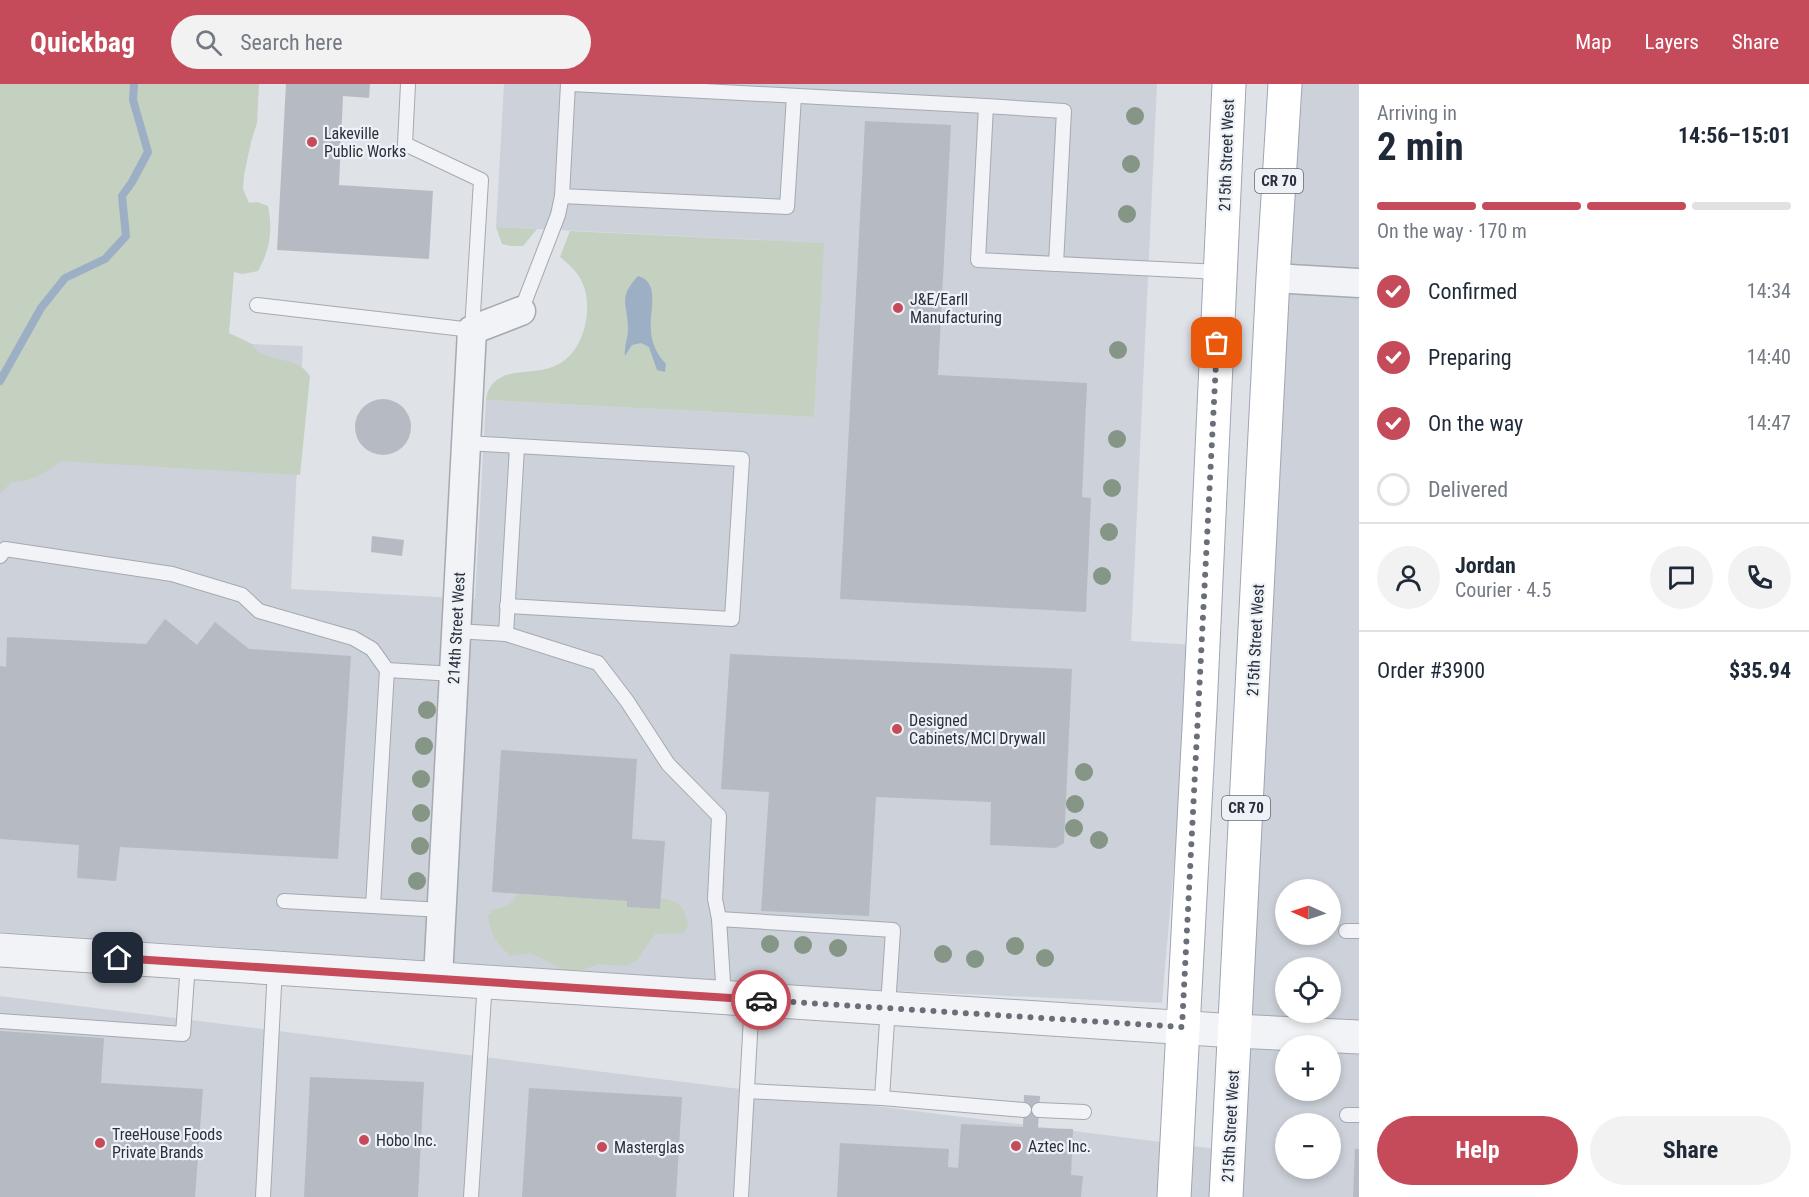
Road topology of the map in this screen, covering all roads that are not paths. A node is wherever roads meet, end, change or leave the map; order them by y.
1 (408, 84) edge
2 (570, 84) edge
3 (1229, 84) edge
4 (1285, 84) edge
5 (794, 96) junction
6 (986, 106) junction
7 (561, 196) junction
8 (1056, 264) junction
9 (1221, 272) junction
10 (1273, 278) junction
11 (1359, 283) edge
12 (257, 305) dead end
13 (521, 311) joint
14 (472, 330) junction
15 (466, 443) junction
16 (517, 447) junction
17 (0, 556) edge
18 (507, 606) junction
19 (456, 631) junction
20 (506, 634) junction
21 (387, 670) junction
22 (454, 674) junction
23 (284, 901) dead end
24 (374, 906) junction
25 (442, 910) junction
26 (719, 919) junction
27 (0, 950) edge
28 (188, 963) junction
29 (275, 968) junction
30 (438, 978) junction
31 (485, 981) junction
32 (738, 998) junction
33 (888, 1008) junction
34 (0, 1022) edge
35 (1182, 1027) junction
36 (1235, 1031) junction
37 (1359, 1037) edge
38 (747, 1091) junction
39 (882, 1098) junction
40 (1024, 1110) dead end
41 (1039, 1110) dead end
42 (1084, 1112) dead end
43 (263, 1197) edge
44 (471, 1197) edge
45 (741, 1197) edge
46 (1174, 1197) edge
47 (1226, 1197) edge

1 - 14 lane
2 - 5 lane
2 - 7 lane
3 - 9 main road, 215th Street West
4 - 10 main road, 215th Street West / CR 70
5 - 6 lane
5 - 7 lane
6 - 8 lane
6 - 8 lane
7 - 13 lane
8 - 9 lane
9 - 35 main road, 215th Street West
10 - 11 street
10 - 36 main road, 215th Street West / CR 70
12 - 14 lane
13 - 14 street
14 - 15 street, 214th Street West
15 - 16 lane
15 - 19 street, 214th Street West
16 - 18 lane
16 - 18 lane
17 - 21 lane
18 - 20 lane
19 - 20 lane
19 - 22 street, 214th Street West
20 - 26 lane
21 - 22 lane
21 - 24 lane
22 - 25 street, 214th Street West
23 - 24 lane
24 - 25 lane
25 - 30 street, 214th Street West
26 - 32 lane
26 - 33 lane
27 - 28 street
28 - 29 street
28 - 34 lane
29 - 30 street
29 - 43 lane
30 - 31 street
31 - 32 street
31 - 44 lane
32 - 33 street
32 - 38 lane
33 - 35 street
33 - 39 lane
35 - 36 street
35 - 46 main road, 215th Street West
36 - 37 street
36 - 47 main road, 215th Street West / CR 70
38 - 39 lane
38 - 45 lane
39 - 40 lane
41 - 42 lane

